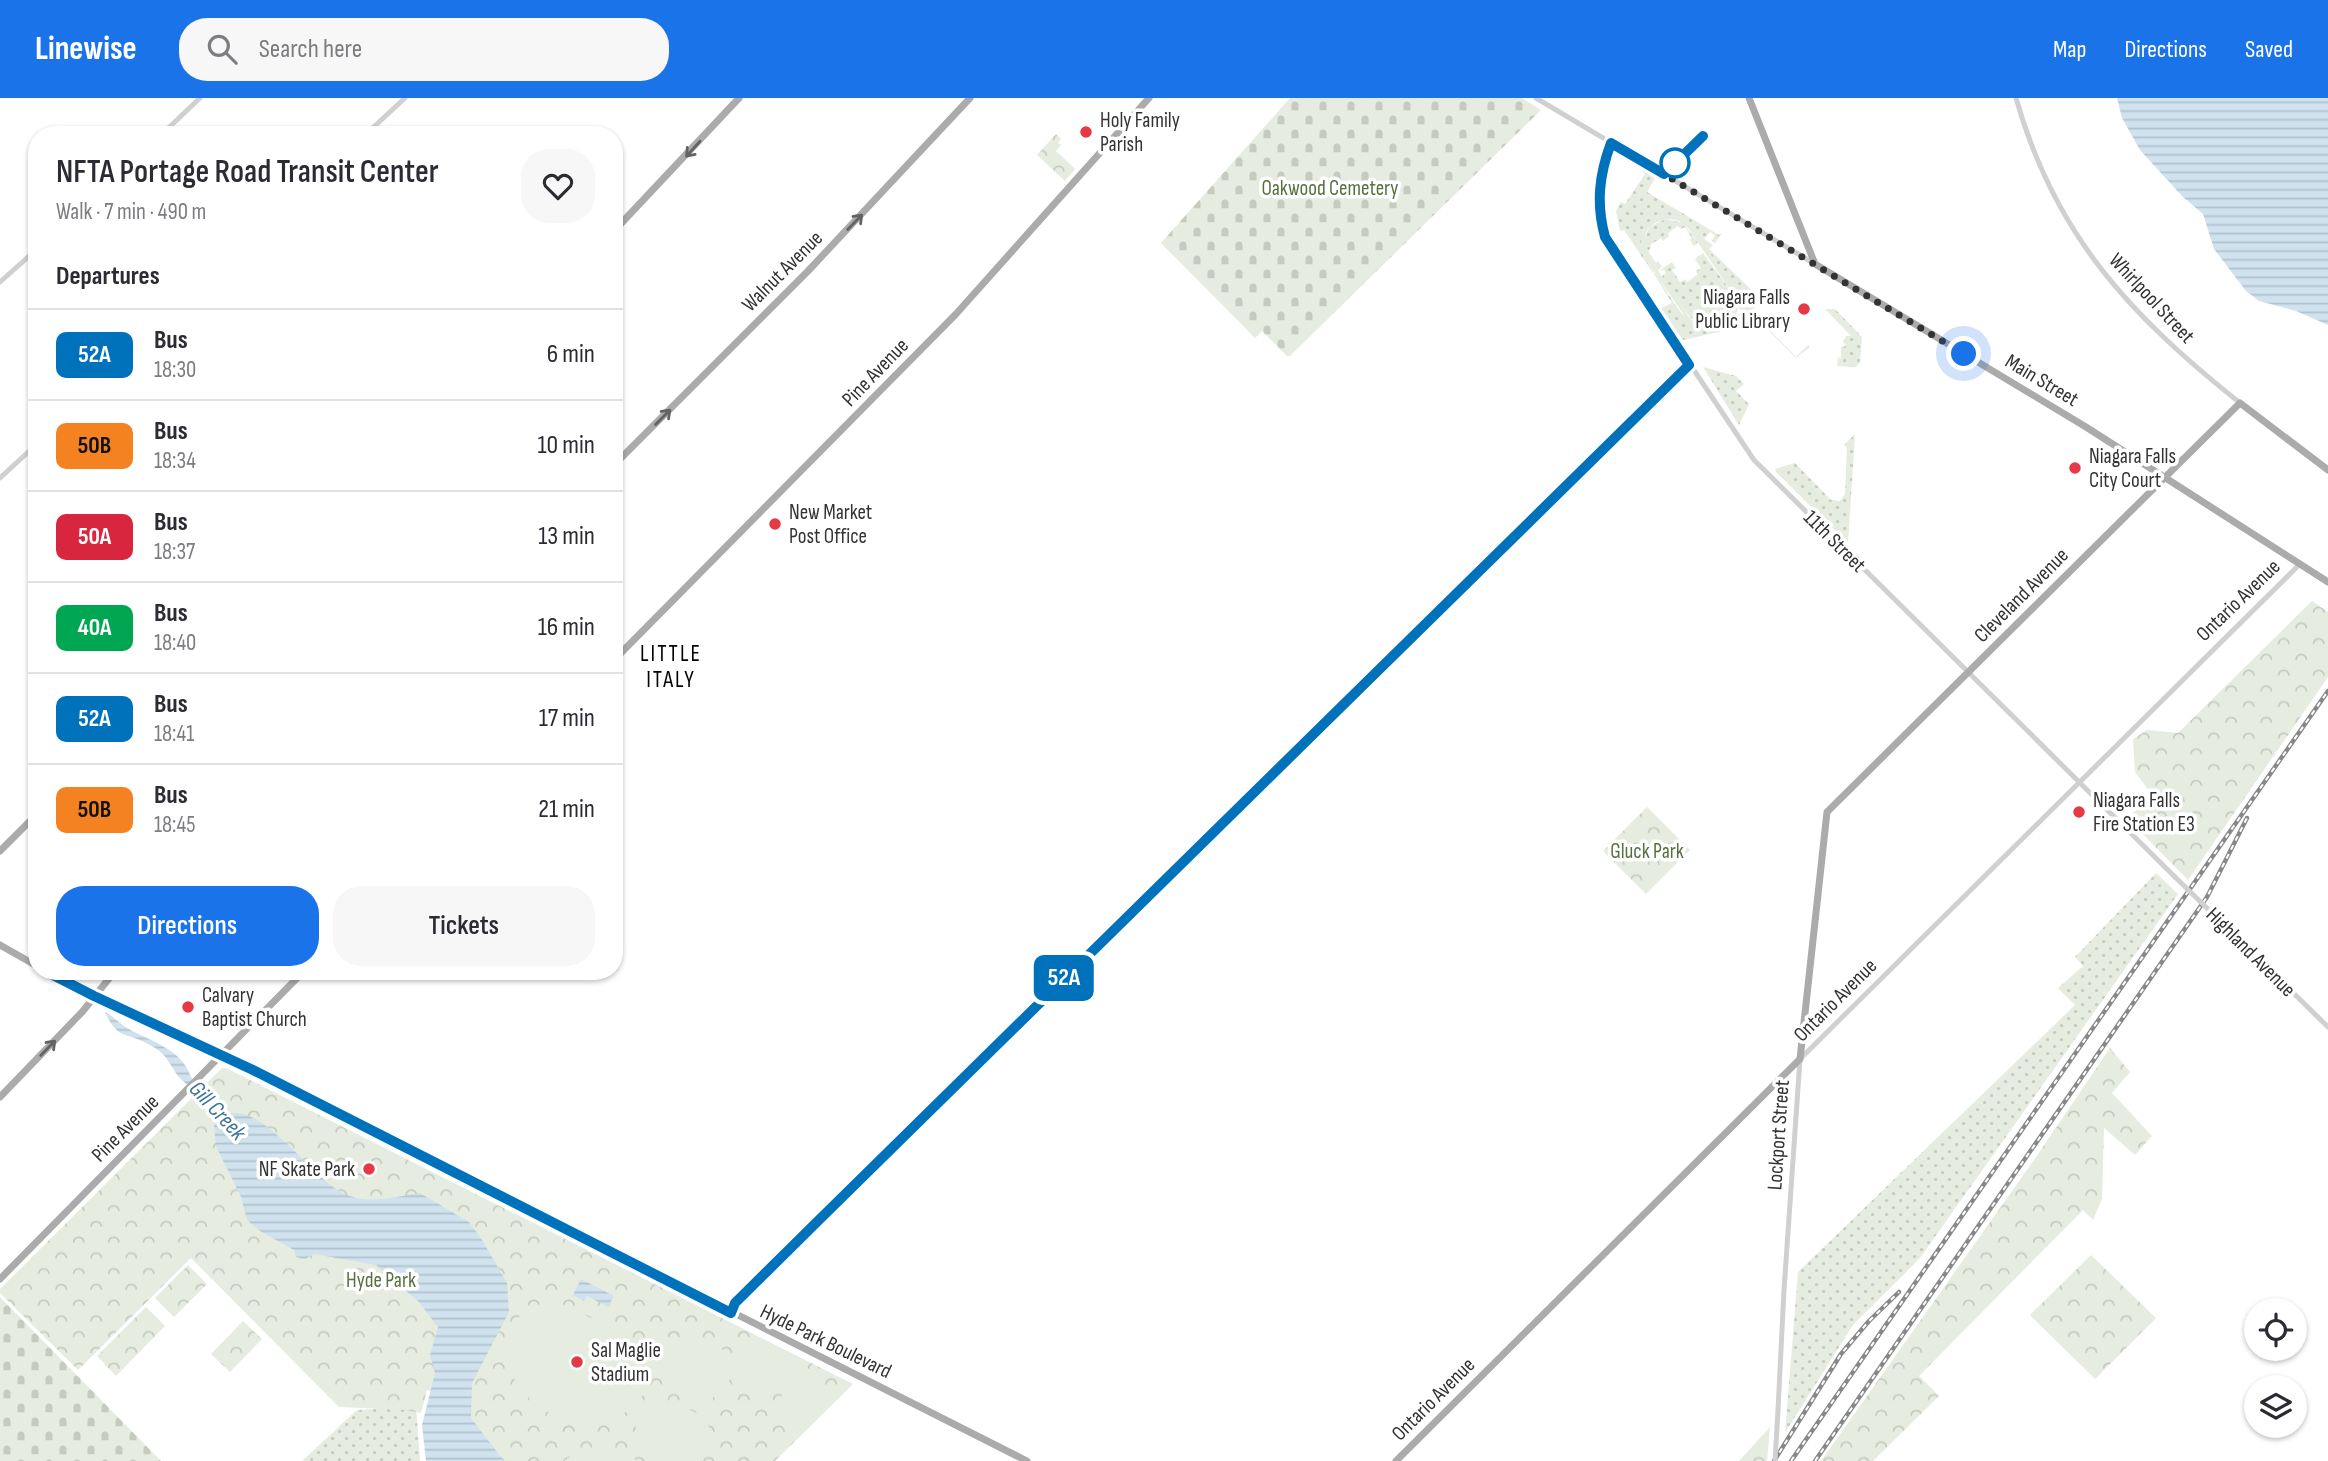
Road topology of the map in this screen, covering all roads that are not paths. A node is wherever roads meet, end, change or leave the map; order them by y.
1 (201, 98) edge
2 (404, 98) edge
3 (738, 98) edge
4 (970, 98) edge
5 (1149, 98) edge
6 (1536, 98) edge
7 (1749, 98) edge
8 (2016, 98) edge
9 (171, 126) edge
10 (374, 126) edge
11 (1611, 143) junction
12 (623, 222) edge
13 (28, 257) edge
14 (1815, 264) junction
15 (0, 282) edge
16 (1689, 365) junction
17 (2240, 403) junction
18 (28, 452) edge
19 (623, 456) edge
20 (2328, 470) edge
21 (0, 478) edge
22 (2165, 478) junction
23 (2300, 564) junction
24 (2328, 582) edge
25 (623, 651) edge
26 (1968, 673) junction
27 (2079, 782) junction
28 (1827, 812) joint
29 (28, 823) edge
30 (0, 851) edge
31 (2175, 877) joint
32 (0, 945) edge
33 (28, 961) edge
34 (63, 980) edge
35 (107, 980) edge
36 (295, 980) edge
37 (94, 996) junction
38 (2328, 1027) edge
39 (222, 1055) junction
40 (1800, 1059) junction
41 (0, 1097) edge
42 (0, 1279) edge
43 (731, 1313) junction
44 (1027, 1461) edge
45 (1396, 1461) edge
46 (1775, 1461) edge

1 - 9 street
2 - 10 street
3 -> 12 main road
19 -> 4 main road, Walnut Avenue
5 - 25 main road, Pine Avenue
6 - 11 street
7 - 14 main road
8 - 17 street, Whirlpool Street
11 - 14 street
11 - 16 street, 11th Street
13 - 15 street
14 - 22 main road, Main Street
16 - 26 street, 11th Street
16 - 43 street
17 - 20 main road, Whirlpool Street
17 - 22 main road, Cleveland Avenue
18 - 21 street
22 - 23 main road, Main Street
22 - 26 main road, Cleveland Avenue
23 - 24 main road, Main Street
23 - 27 street, Ontario Avenue
26 - 27 street, 11th Street
26 - 28 main road, Cleveland Avenue
27 - 31 street, 11th Street
27 - 40 street, Ontario Avenue
28 - 40 main road, Lockport Street
29 - 30 main road
31 - 38 street, Highland Avenue, bridge
32 - 33 main road
34 - 37 main road, Hyde Park Boulevard
35 - 37 main road
36 - 39 main road, Pine Avenue
37 - 39 main road, Hyde Park Boulevard
41 -> 37 main road
39 - 42 main road, Pine Avenue
39 - 43 main road, Hyde Park Boulevard
40 - 45 main road, Ontario Avenue
40 - 46 street, Lockport Street, bridge
43 - 44 main road, Hyde Park Boulevard

